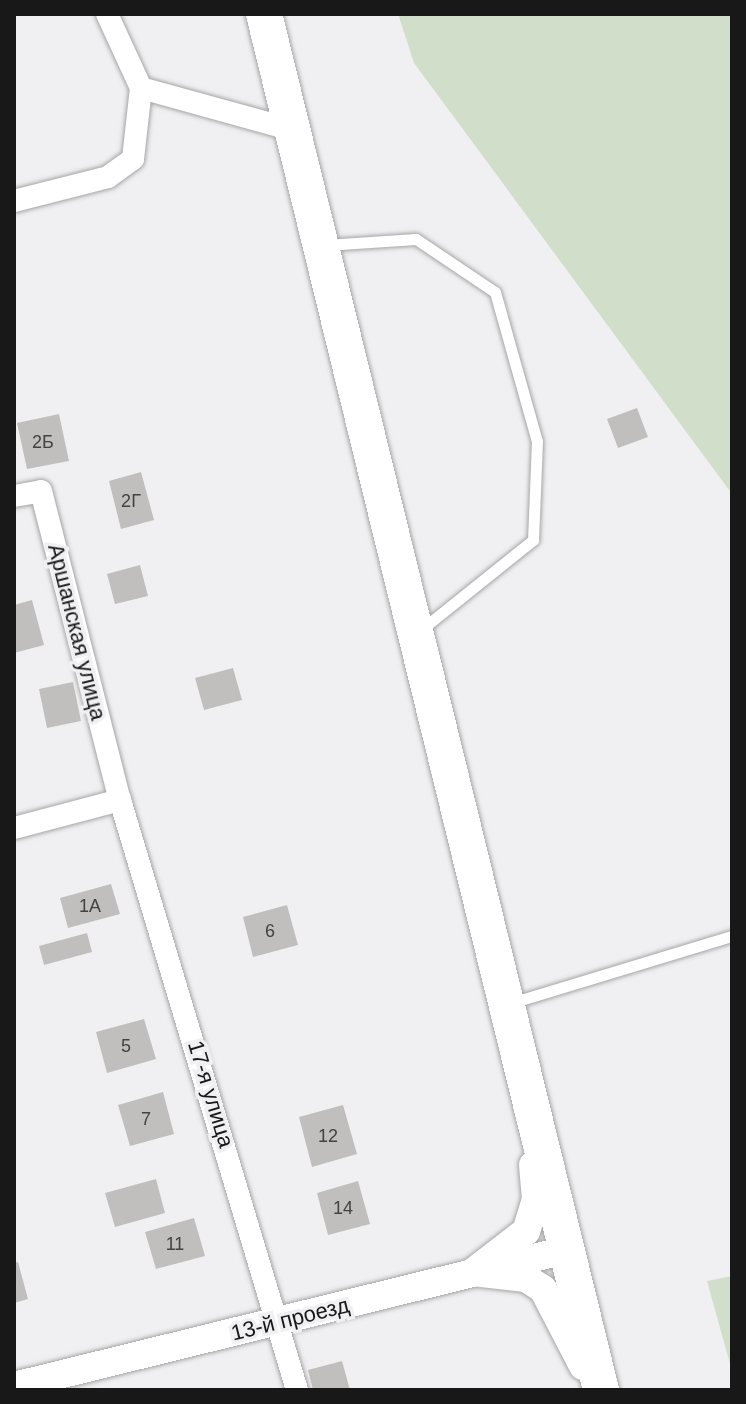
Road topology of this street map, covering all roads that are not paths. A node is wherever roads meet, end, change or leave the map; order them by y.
1 (107, 14) edge
2 (264, 14) edge
3 (141, 88) junction
4 (297, 131) junction
5 (14, 201) edge
6 (324, 245) junction
7 (14, 496) edge
8 (419, 632) junction
9 (120, 800) junction
10 (14, 828) edge
11 (732, 936) edge
12 (509, 1004) junction
13 (524, 1064) junction
14 (566, 1250) junction
15 (473, 1272) junction
16 (281, 1322) junction
17 (14, 1386) edge
18 (297, 1390) edge
19 (593, 1390) edge
20 (601, 1390) edge

1 - 3 street
2 - 4 highway
3 - 4 street
3 - 5 street
4 - 6 highway
6 - 8 highway
6 - 8 lane
7 - 9 street, Аршанская улица
8 - 12 highway
9 - 10 street
9 - 16 street, 17-я улица
11 - 12 lane
12 - 13 highway
13 - 14 highway
13 - 15 street
14 - 15 street, 13-й проезд
14 - 20 highway
15 - 16 street, 13-й проезд
15 - 19 street
16 - 17 street, 13-й проезд
16 - 18 street, 17-я улица

